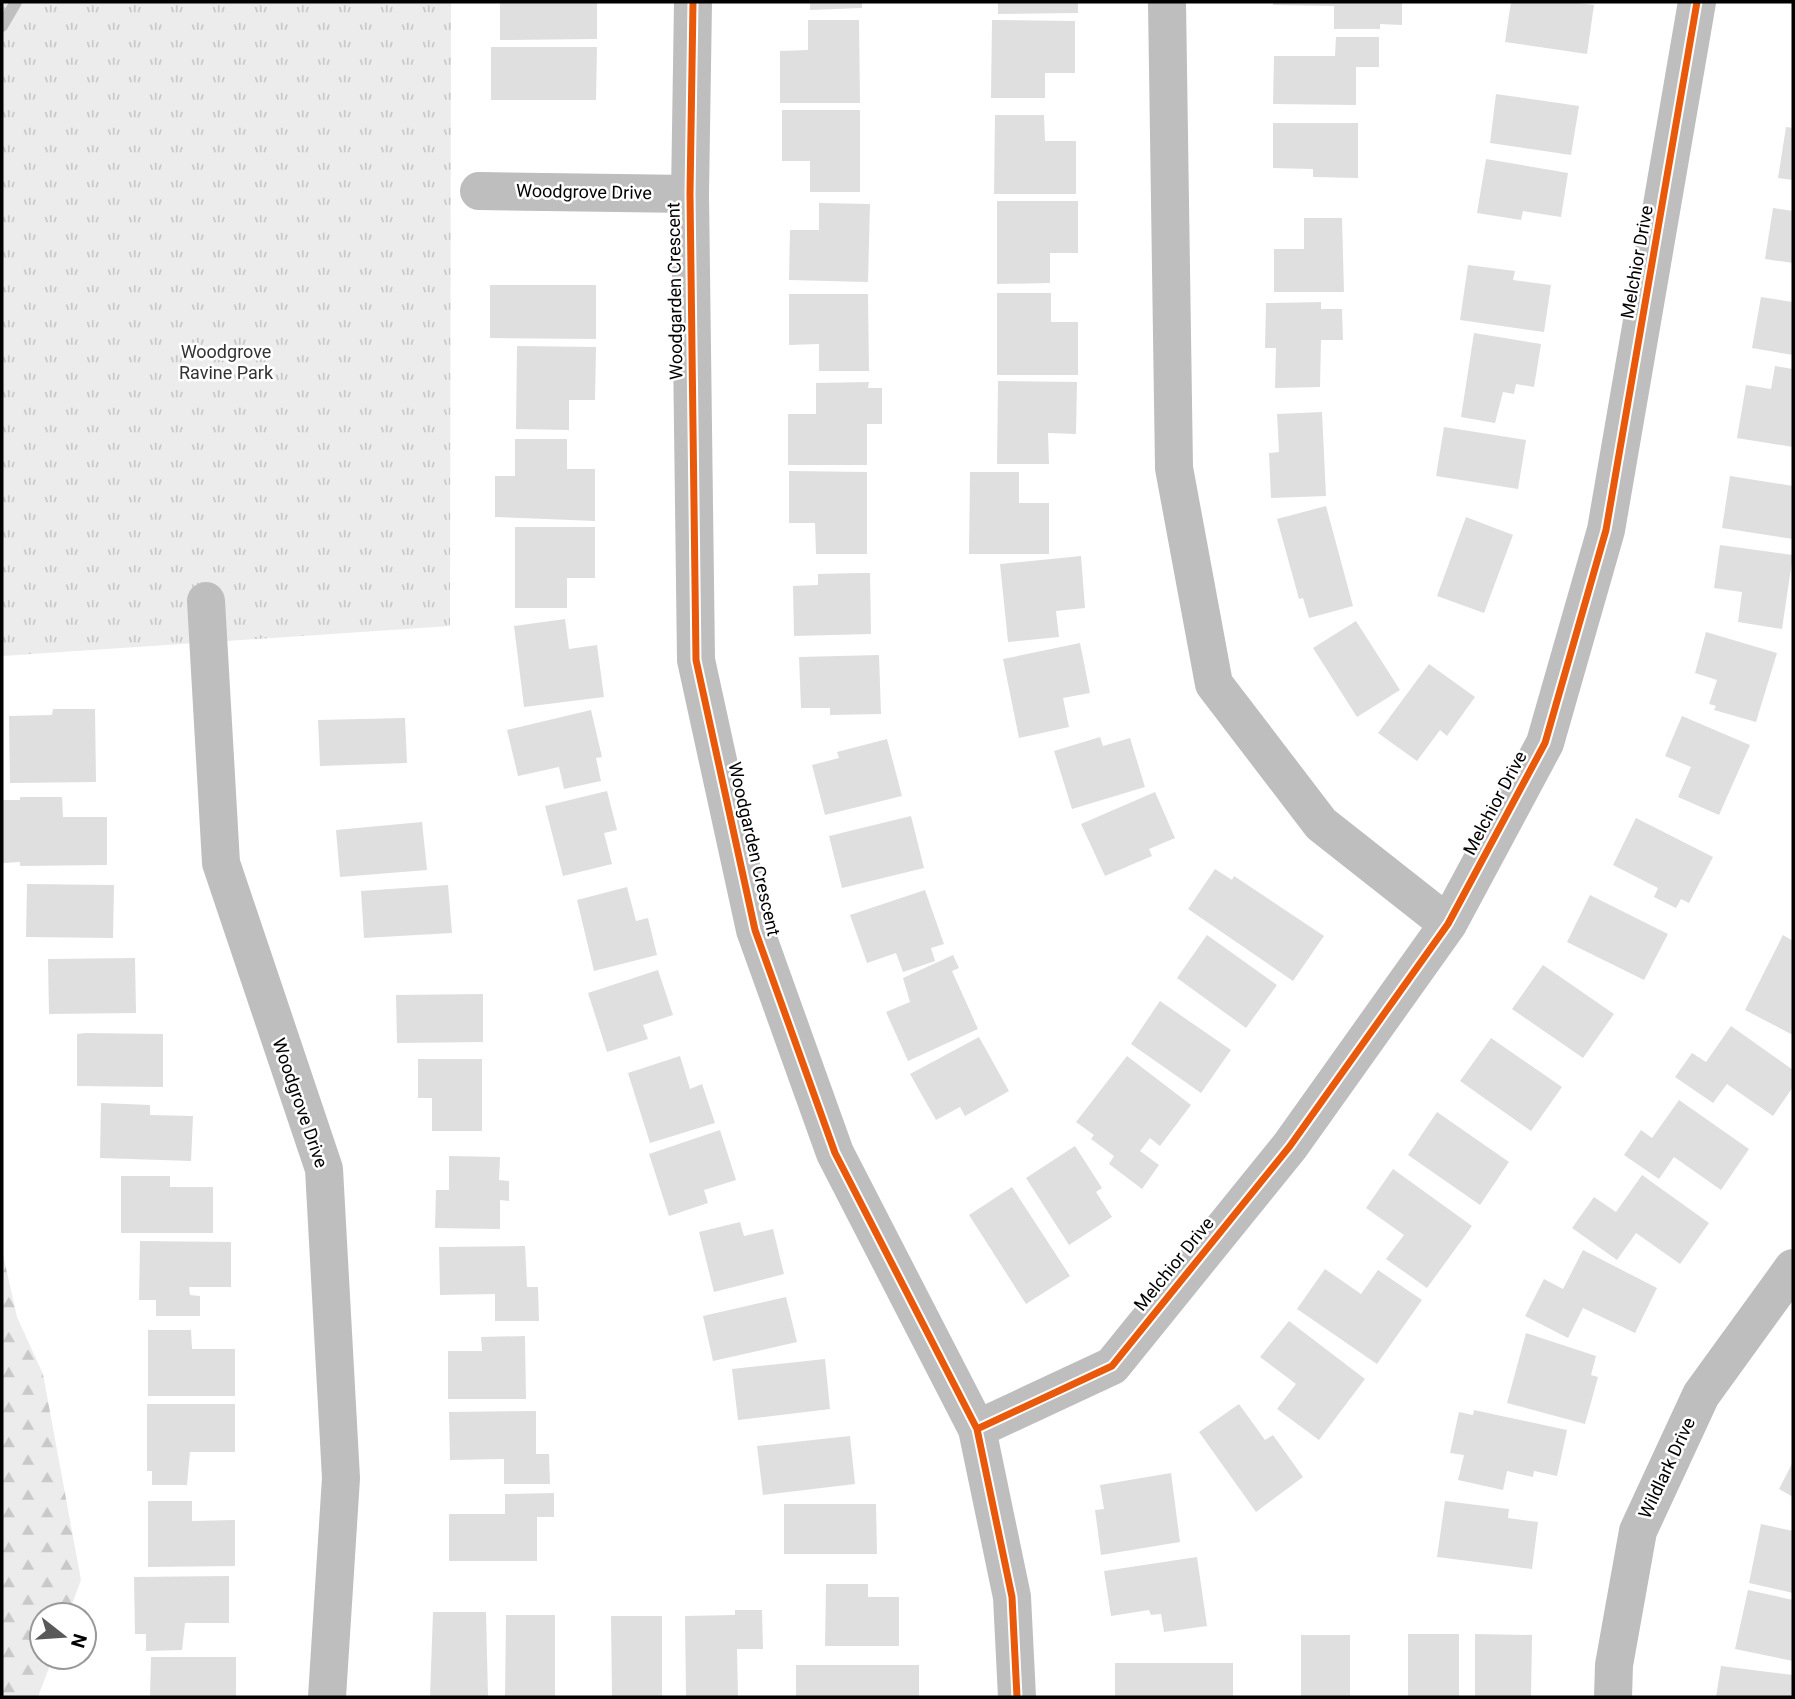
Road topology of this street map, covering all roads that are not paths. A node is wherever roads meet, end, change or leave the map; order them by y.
1 (693, 2) edge
2 (1167, 2) edge
3 (1697, 2) edge
4 (479, 191) dead end
5 (690, 194) junction
6 (206, 601) dead end
7 (1448, 924) junction
8 (1793, 1269) edge
9 (976, 1429) junction
10 (327, 1697) edge
11 (1017, 1697) edge
12 (1613, 1697) edge

1 - 5 street, Woodgarden Crescent
2 - 7 street
3 - 7 street, Melchior Drive
4 - 5 street, Woodgrove Drive
5 - 9 street, Woodgarden Crescent
6 - 10 street, Woodgrove Drive
7 - 9 street, Melchior Drive
8 - 12 street, Wildlark Drive
9 - 11 street, Woodgarden Crescent

